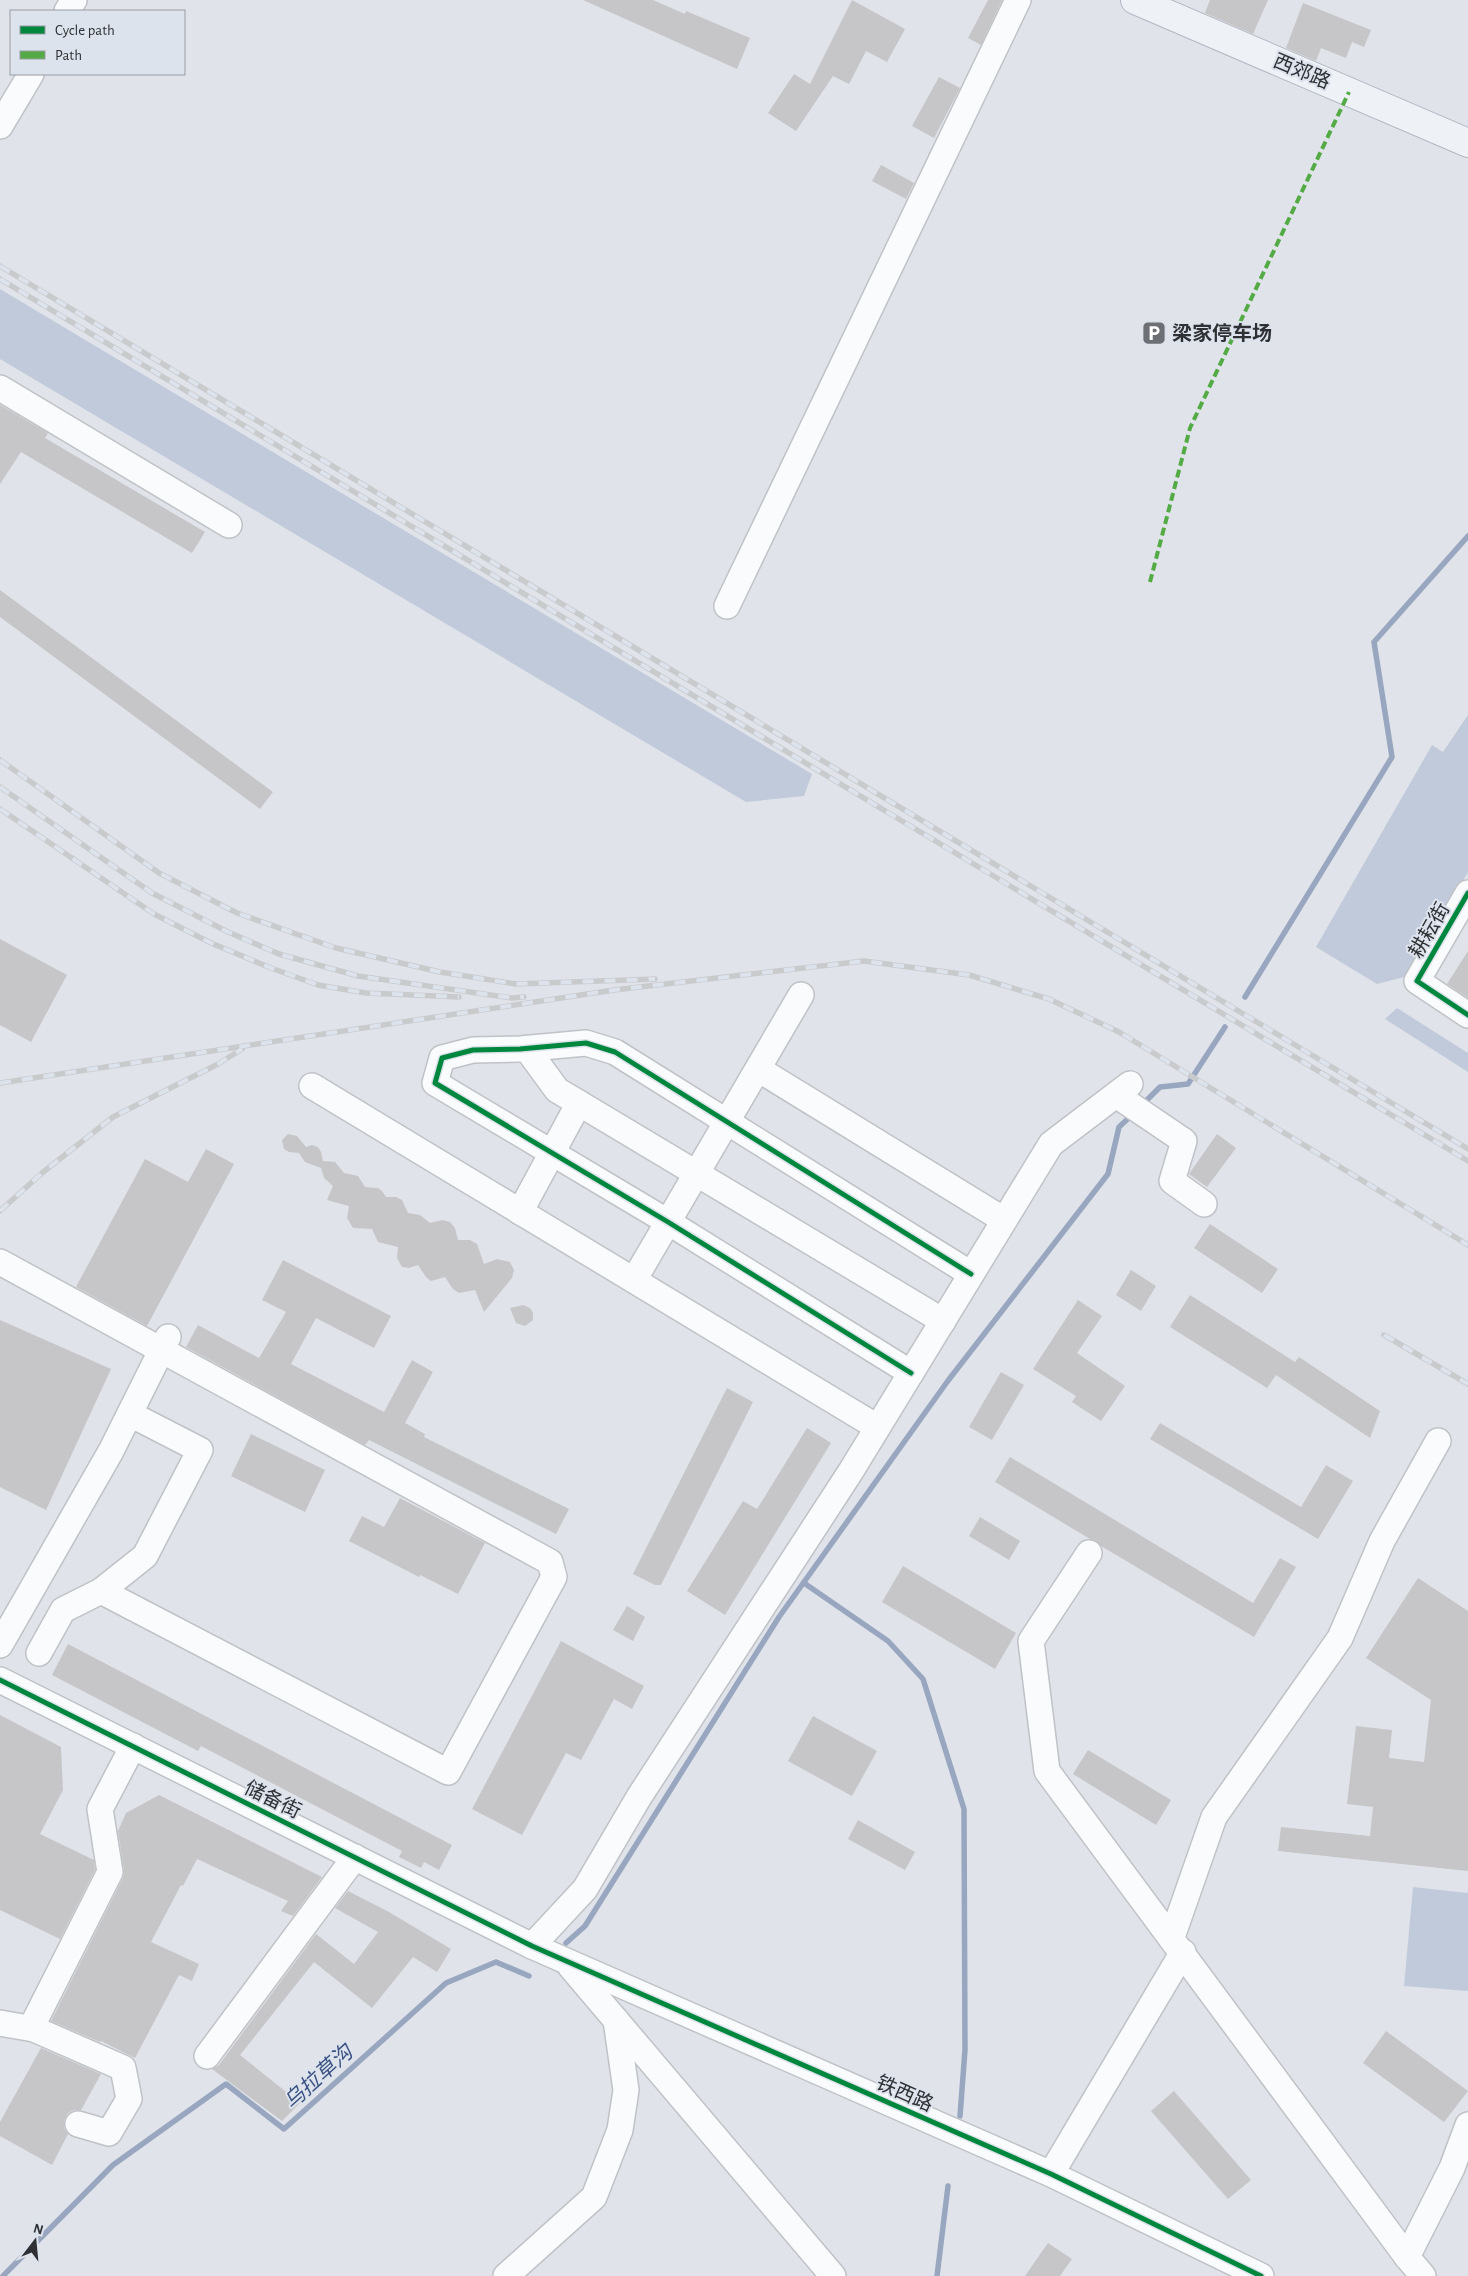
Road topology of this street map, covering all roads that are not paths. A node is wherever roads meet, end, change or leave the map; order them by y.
1 (1018, 0) edge
2 (1135, 0) edge
3 (30, 75) edge
4 (0, 126) edge
5 (1468, 143) edge
6 (0, 388) edge
7 (230, 525) dead end
8 (727, 606) dead end
9 (1468, 893) edge
10 (1459, 928) edge
11 (801, 995) dead end
12 (1468, 1016) edge
13 (527, 1049) junction
14 (758, 1069) junction
15 (312, 1086) dead end
16 (579, 1103) junction
17 (727, 1122) junction
18 (552, 1153) junction
19 (696, 1173) junction
20 (1204, 1204) dead end
21 (520, 1212) junction
22 (1004, 1220) junction
23 (668, 1222) junction
24 (0, 1262) edge
25 (971, 1274) junction
26 (634, 1280) junction
27 (943, 1321) junction
28 (165, 1344) junction
29 (911, 1373) junction
30 (130, 1414) junction
31 (877, 1428) junction
32 (1438, 1441) dead end
33 (1089, 1553) dead end
34 (101, 1591) junction
35 (0, 1645) edge
36 (40, 1653) dead end
37 (0, 1680) edge
38 (133, 1746) junction
39 (355, 1857) junction
40 (1177, 1944) junction
41 (532, 1946) junction
42 (565, 1960) junction
43 (616, 2020) junction
44 (0, 2022) edge
45 (31, 2028) junction
46 (207, 2056) dead end
47 (78, 2124) dead end
48 (1468, 2125) edge
49 (1051, 2174) junction
50 (1407, 2257) junction
51 (506, 2276) edge
52 (833, 2276) edge
53 (1261, 2276) edge
54 (1423, 2276) edge

1 - 8 street
2 - 5 main road, 西郊路
3 - 4 street
6 - 7 street
9 - 10 street, 耕耘街
10 - 12 street, 耕耘街
11 - 14 street
13 - 16 street
13 - 17 street
13 - 18 street
14 - 17 street
14 - 22 street
15 - 21 street
16 - 18 street
16 - 19 street
17 - 19 street
17 - 25 street
18 - 21 street
18 - 23 street
19 - 23 street
19 - 27 street
20 - 22 street
21 - 26 street
22 - 25 street
23 - 26 street
23 - 29 street
24 - 28 street
25 - 27 street
26 - 31 street
27 - 29 street
28 - 30 street
28 - 34 street
29 - 31 street
30 - 34 street
30 - 35 street
31 - 41 street
32 - 40 street
33 - 40 street
34 - 36 street
37 - 38 street, 储备街
38 - 39 street, 储备街
38 - 45 street
39 - 41 street, 储备街
39 - 46 street
40 - 49 street
40 - 50 street
41 - 42 street, 铁西路
42 - 43 street
42 - 49 street, 铁西路
43 - 51 street
43 - 52 street
44 - 45 street
45 - 47 street
48 - 50 street
49 - 53 street, 铁西路
50 - 54 street

